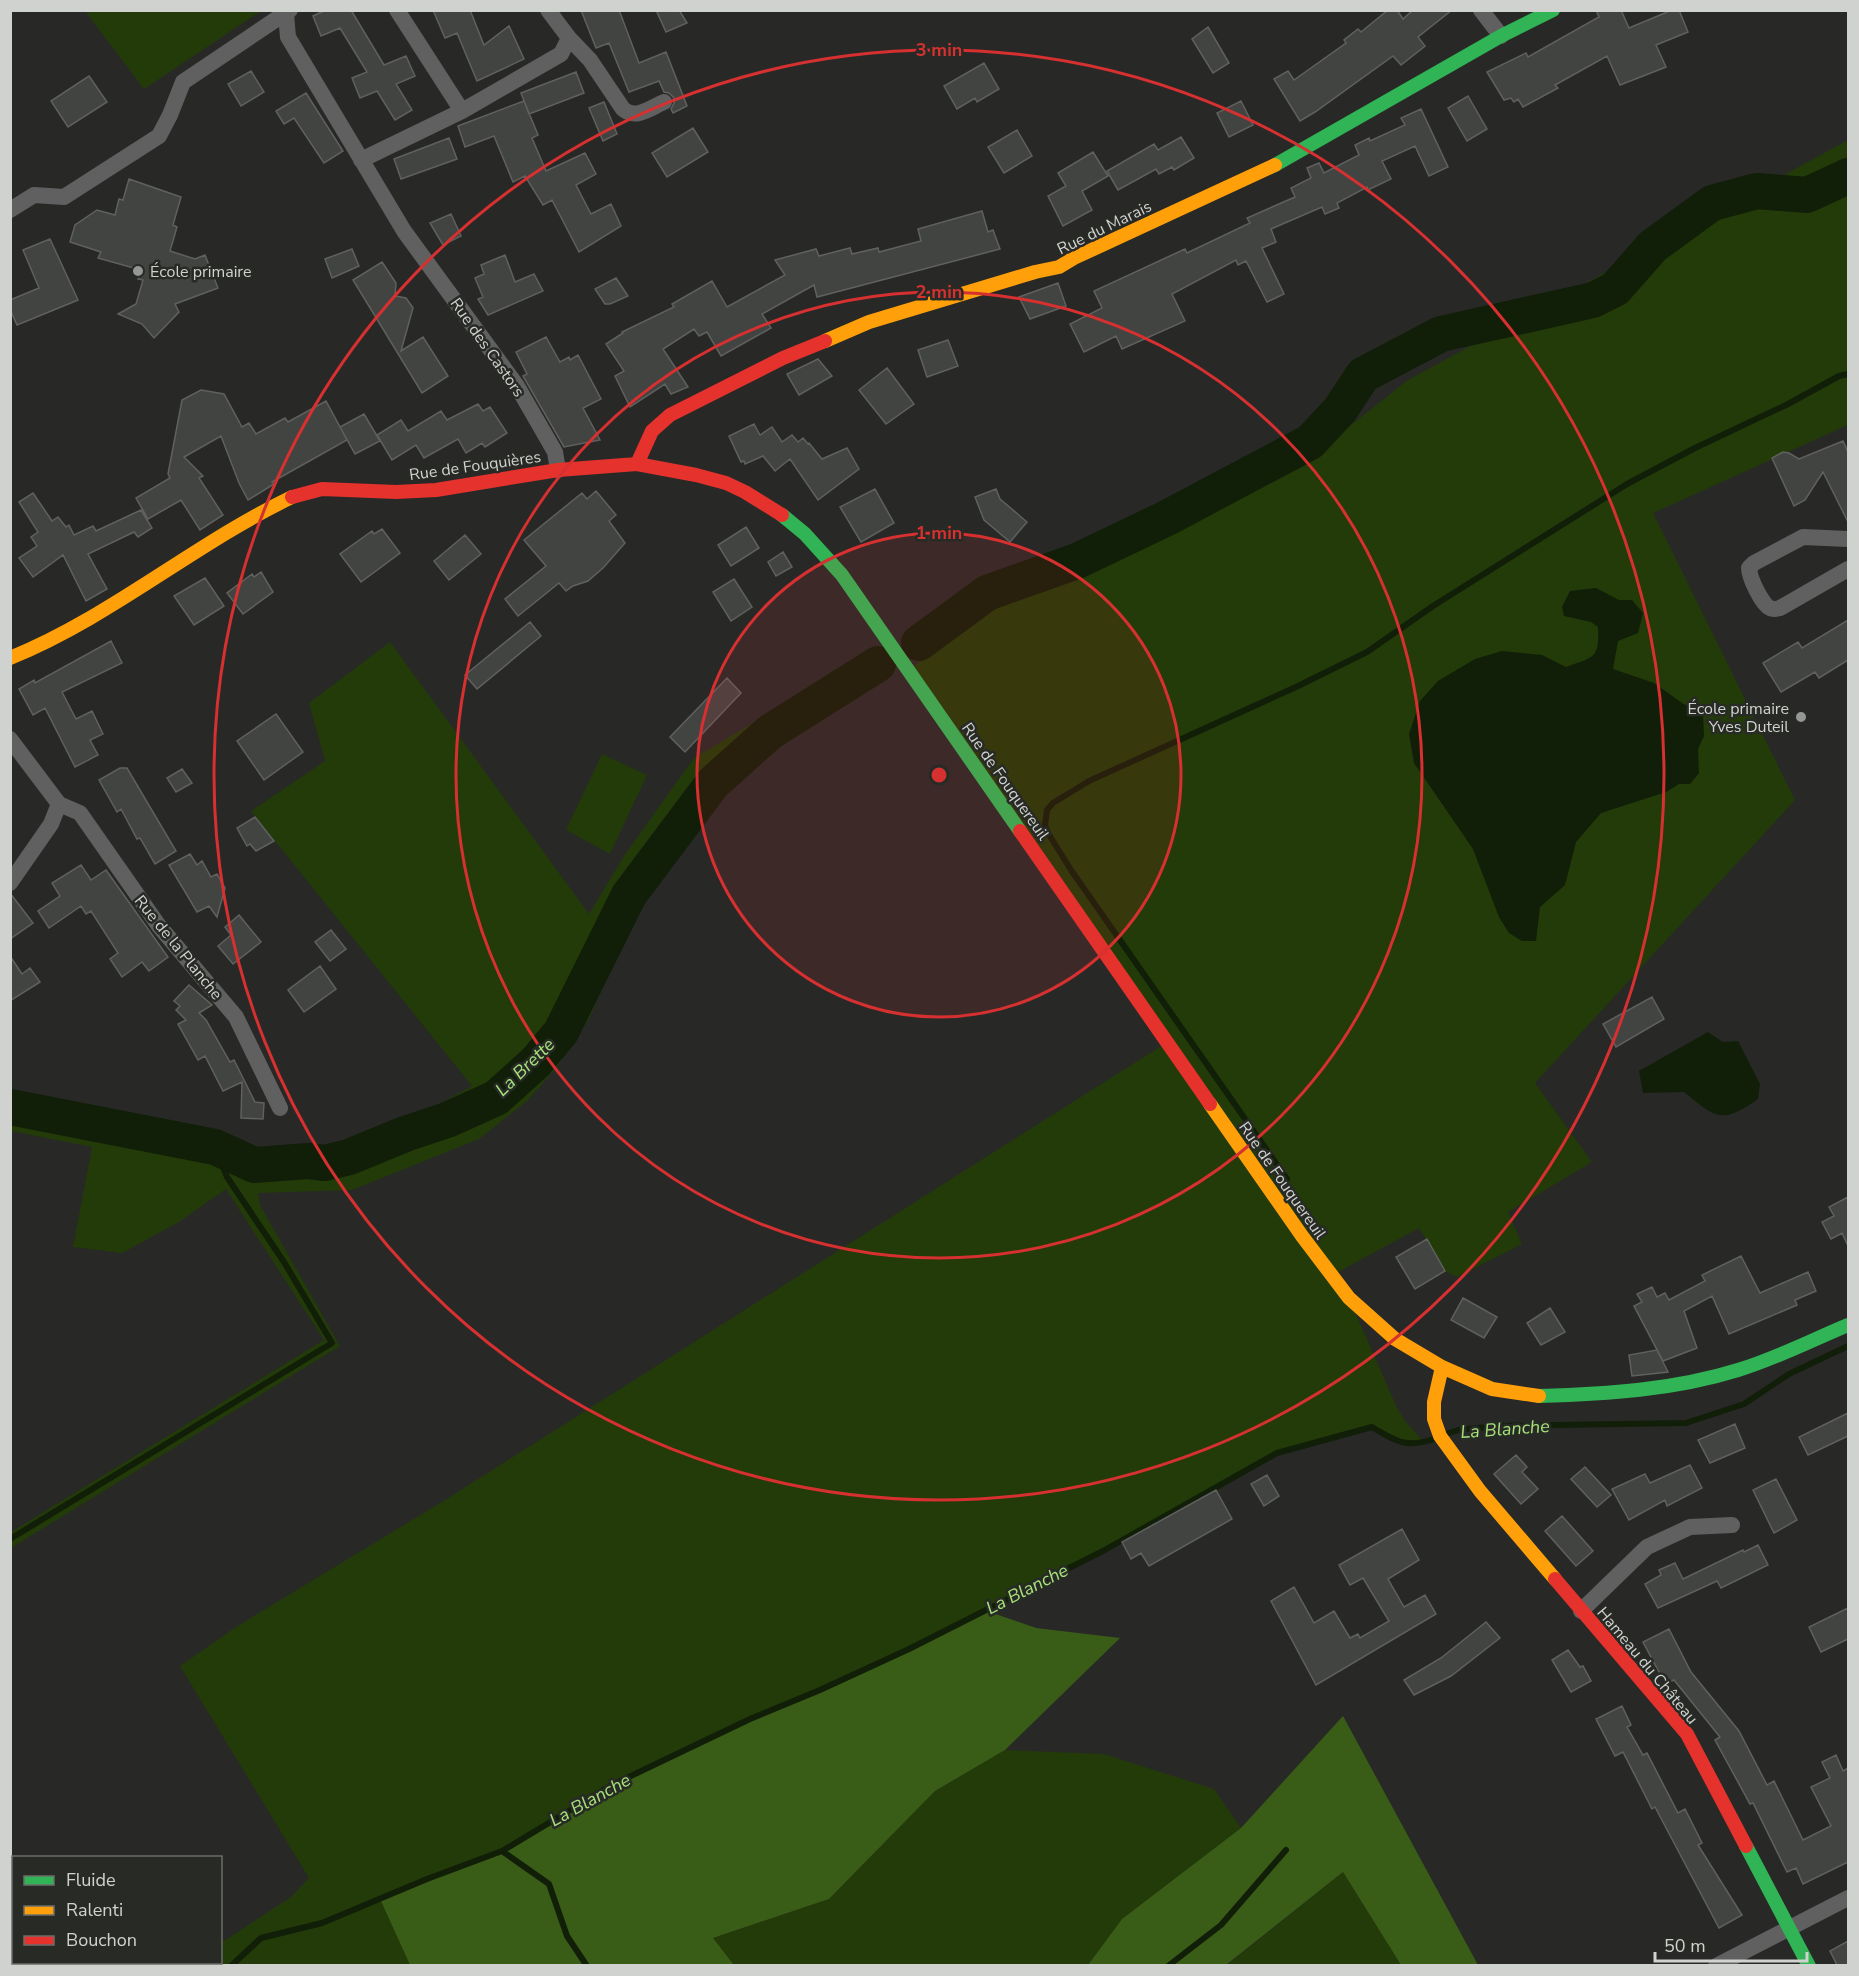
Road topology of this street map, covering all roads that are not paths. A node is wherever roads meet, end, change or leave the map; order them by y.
1 (398, 10) edge
2 (548, 10) edge
3 (1481, 10) edge
4 (1553, 10) edge
5 (288, 12) edge
6 (1501, 36) junction
7 (569, 38) junction
8 (664, 102) dead end
9 (462, 111) junction
10 (361, 160) junction
11 (10, 210) edge
12 (637, 464) junction
13 (558, 470) junction
14 (1848, 539) edge
15 (1848, 569) edge
16 (885, 637) joint
17 (10, 658) edge
18 (10, 739) edge
19 (59, 804) junction
20 (10, 883) edge
21 (280, 1108) dead end
22 (1848, 1325) edge
23 (1442, 1367) junction
24 (1731, 1526) dead end
25 (1581, 1611) junction
26 (1848, 1898) edge
27 (1790, 1928) junction
28 (1716, 1965) edge
29 (1809, 1965) edge

1 - 9 street
2 - 7 street
3 - 6 street
4 - 6 street, Rue du Marais
5 - 10 street, Rue des Castors
5 - 11 street
6 - 12 street, Rue du Marais
7 - 8 street
7 - 9 street
9 - 10 street
10 - 13 street, Rue des Castors
12 - 13 street, Rue de Fouquières
12 - 16 street, Rue de Fouquières
13 - 17 street, Rue de Fouquières
14 - 15 street
16 - 23 street, Rue de Fouquereuil
18 - 19 street
19 - 20 street
19 - 21 street, Rue de la Planche
22 - 23 street, Rue de Fouquereuil
23 - 25 street, Hameau du Château
24 - 25 street
25 - 27 street, Hameau du Château
26 - 27 street
27 - 28 street
27 - 29 street, Hameau du Château

